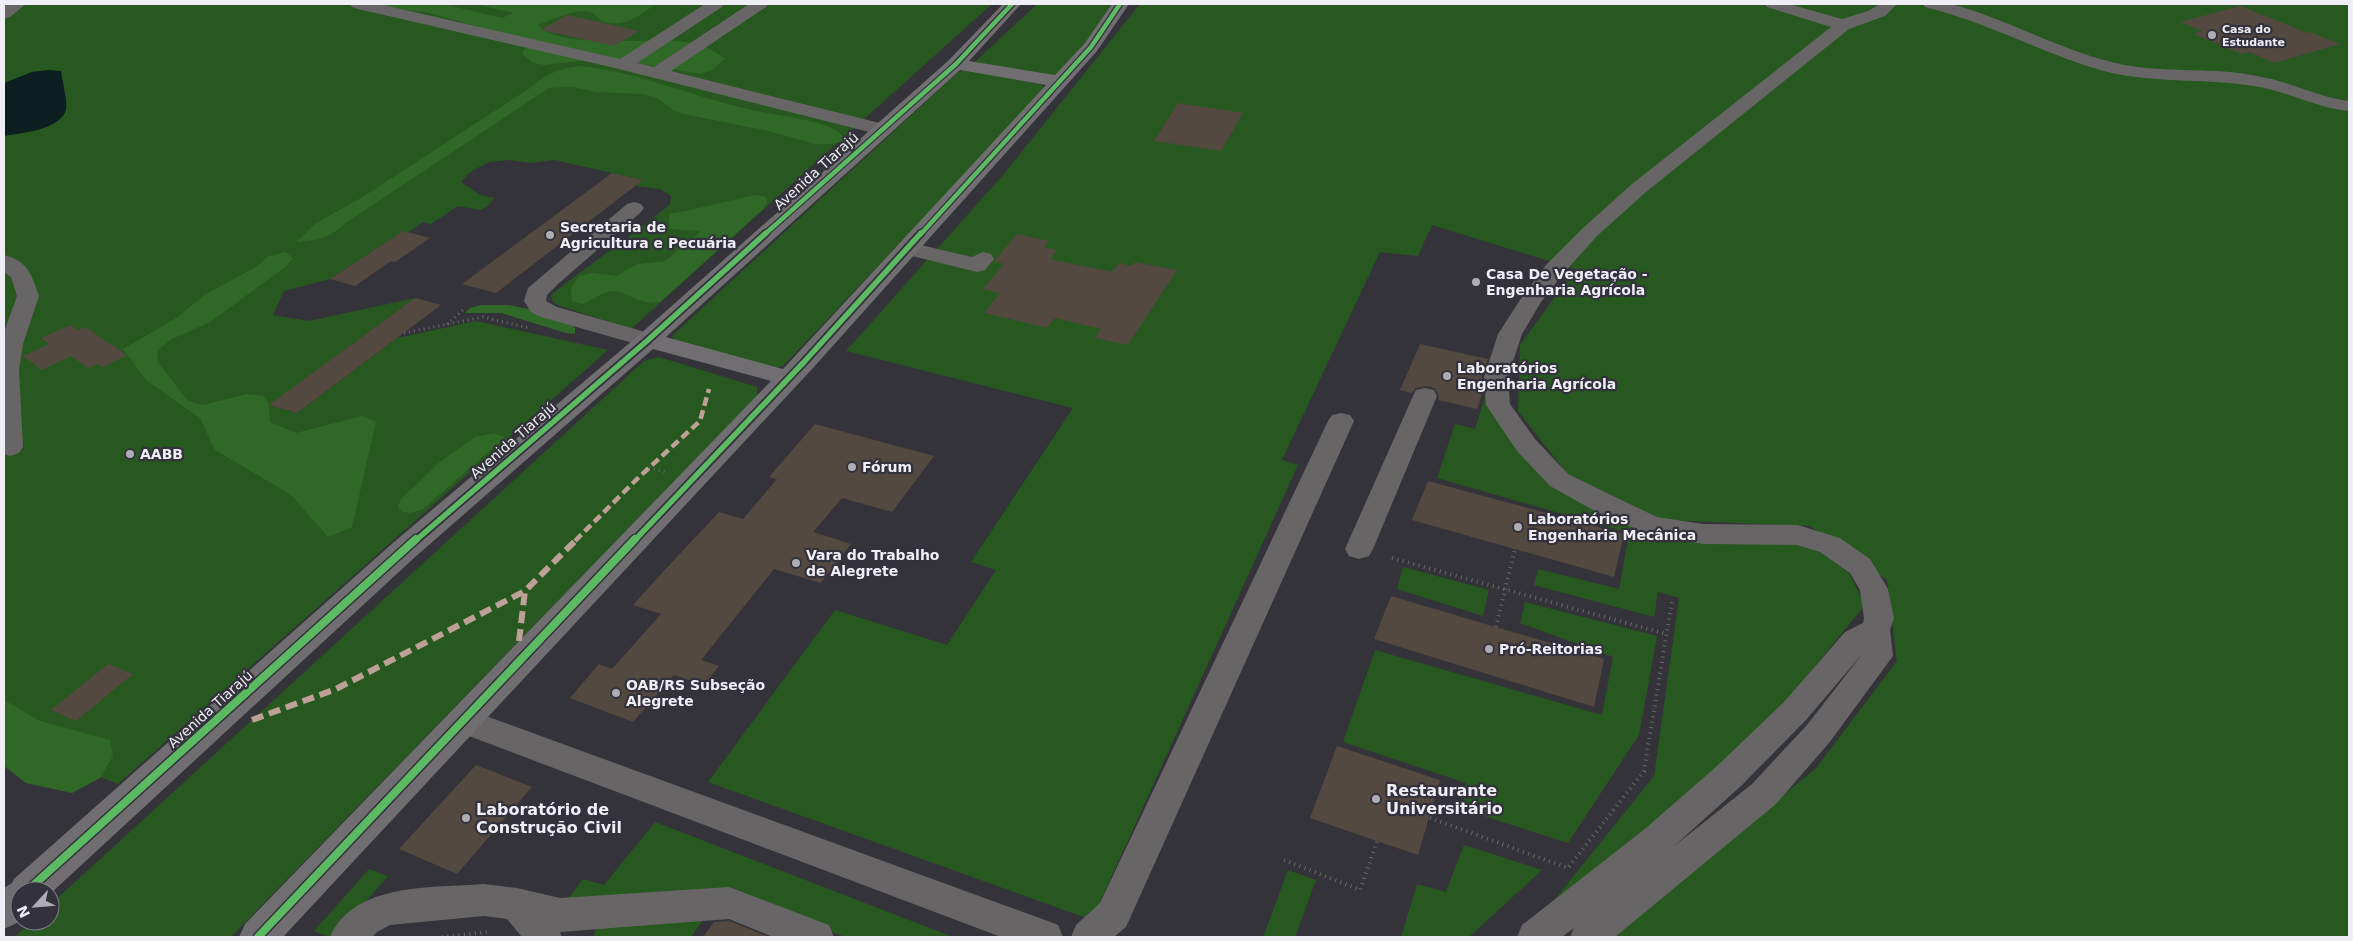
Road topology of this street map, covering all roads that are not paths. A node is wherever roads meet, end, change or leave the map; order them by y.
1 (18, 4) edge
2 (358, 4) edge
3 (716, 4) edge
4 (760, 4) edge
5 (1012, 4) edge
6 (1120, 4) edge
7 (1772, 4) edge
8 (1889, 4) edge
9 (1931, 4) edge
10 (4, 14) edge
11 (1843, 25) junction
12 (956, 64) junction
13 (622, 65) junction
14 (655, 74) junction
15 (1060, 82) junction
16 (2349, 106) edge
17 (881, 129) junction
18 (634, 208) dead end
19 (908, 248) junction
20 (983, 259) dead end
21 (4, 262) edge
22 (648, 340) junction
23 (788, 378) junction
24 (1425, 396) dead end
25 (1341, 421) dead end
26 (10, 447) dead end
27 (1359, 549) dead end
28 (1875, 630) junction
29 (464, 720) junction
30 (38, 881) edge
31 (508, 918) junction
32 (258, 937) edge
33 (348, 937) edge
34 (544, 937) edge
35 (816, 937) edge
36 (1045, 937) edge
37 (1089, 937) edge
38 (1535, 937) edge
39 (1588, 937) edge

1 - 10 street
2 - 13 street
3 - 13 street
4 - 14 street
5 - 12 main road, Avenida Tiarajú
6 - 15 main road
7 - 11 street
8 - 11 street
9 - 16 street
11 - 28 street
12 - 15 main road
12 - 17 main road, Avenida Tiarajú
13 - 14 street
14 - 17 street
15 - 19 main road
17 - 22 main road, Avenida Tiarajú
18 - 22 street
19 - 20 street
19 - 23 main road
21 - 26 street
22 - 23 main road
22 - 30 main road, Avenida Tiarajú
23 - 29 main road
24 - 27 street
25 - 37 street
28 - 38 street
28 - 39 street
29 - 32 main road
29 - 36 street
31 - 33 street
31 - 34 street
31 - 35 street

